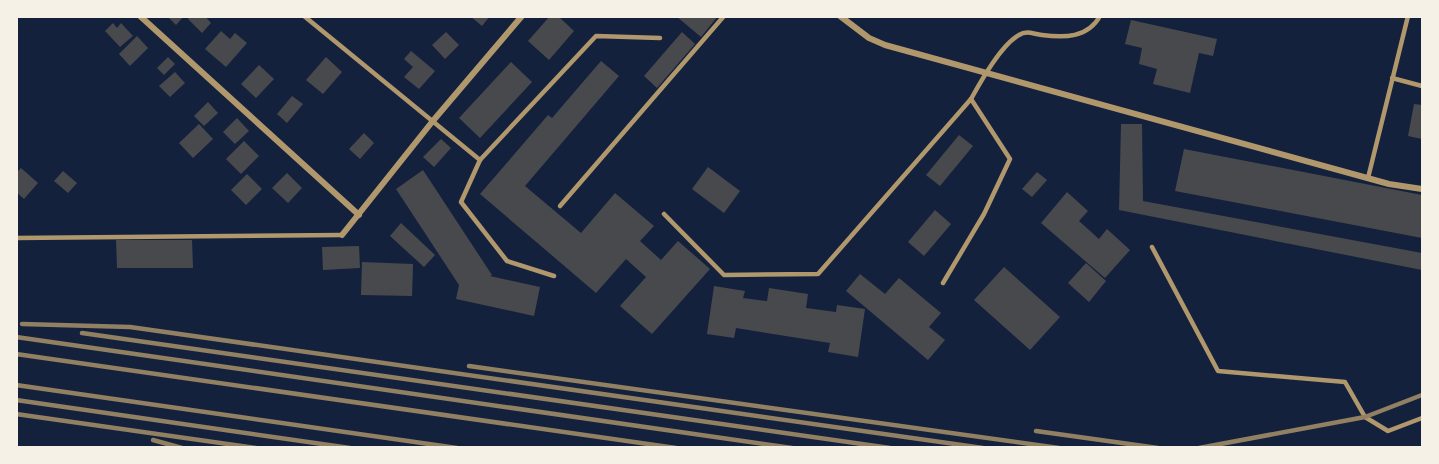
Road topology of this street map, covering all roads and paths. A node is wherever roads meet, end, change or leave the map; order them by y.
1 (140, 16) edge
2 (304, 16) edge
3 (522, 16) edge
4 (724, 16) edge
5 (840, 16) edge
6 (1100, 16) edge
7 (1408, 16) edge
8 (660, 38) dead end
9 (986, 71) junction
10 (1392, 78) junction
11 (1422, 86) edge
12 (971, 99) junction
13 (432, 122) junction
14 (480, 160) junction
15 (1368, 178) junction
16 (1422, 189) edge
17 (560, 206) dead end
18 (664, 214) dead end
19 (359, 215) junction
20 (342, 235) joint
21 (16, 238) edge
22 (1152, 247) dead end
23 (554, 276) dead end
24 (943, 283) dead end
25 (1422, 418) edge

1 - 19 street
2 - 13 lane
3 - 13 street
4 - 17 lane
5 - 9 street
6 - 9 lane
7 - 10 lane
8 - 14 lane
9 - 12 lane
9 - 15 street
10 - 11 lane
10 - 15 lane
12 - 18 lane
12 - 24 lane
13 - 14 lane
13 - 19 street
14 - 23 lane
15 - 16 street
19 - 20 street
20 - 21 lane
22 - 25 lane

